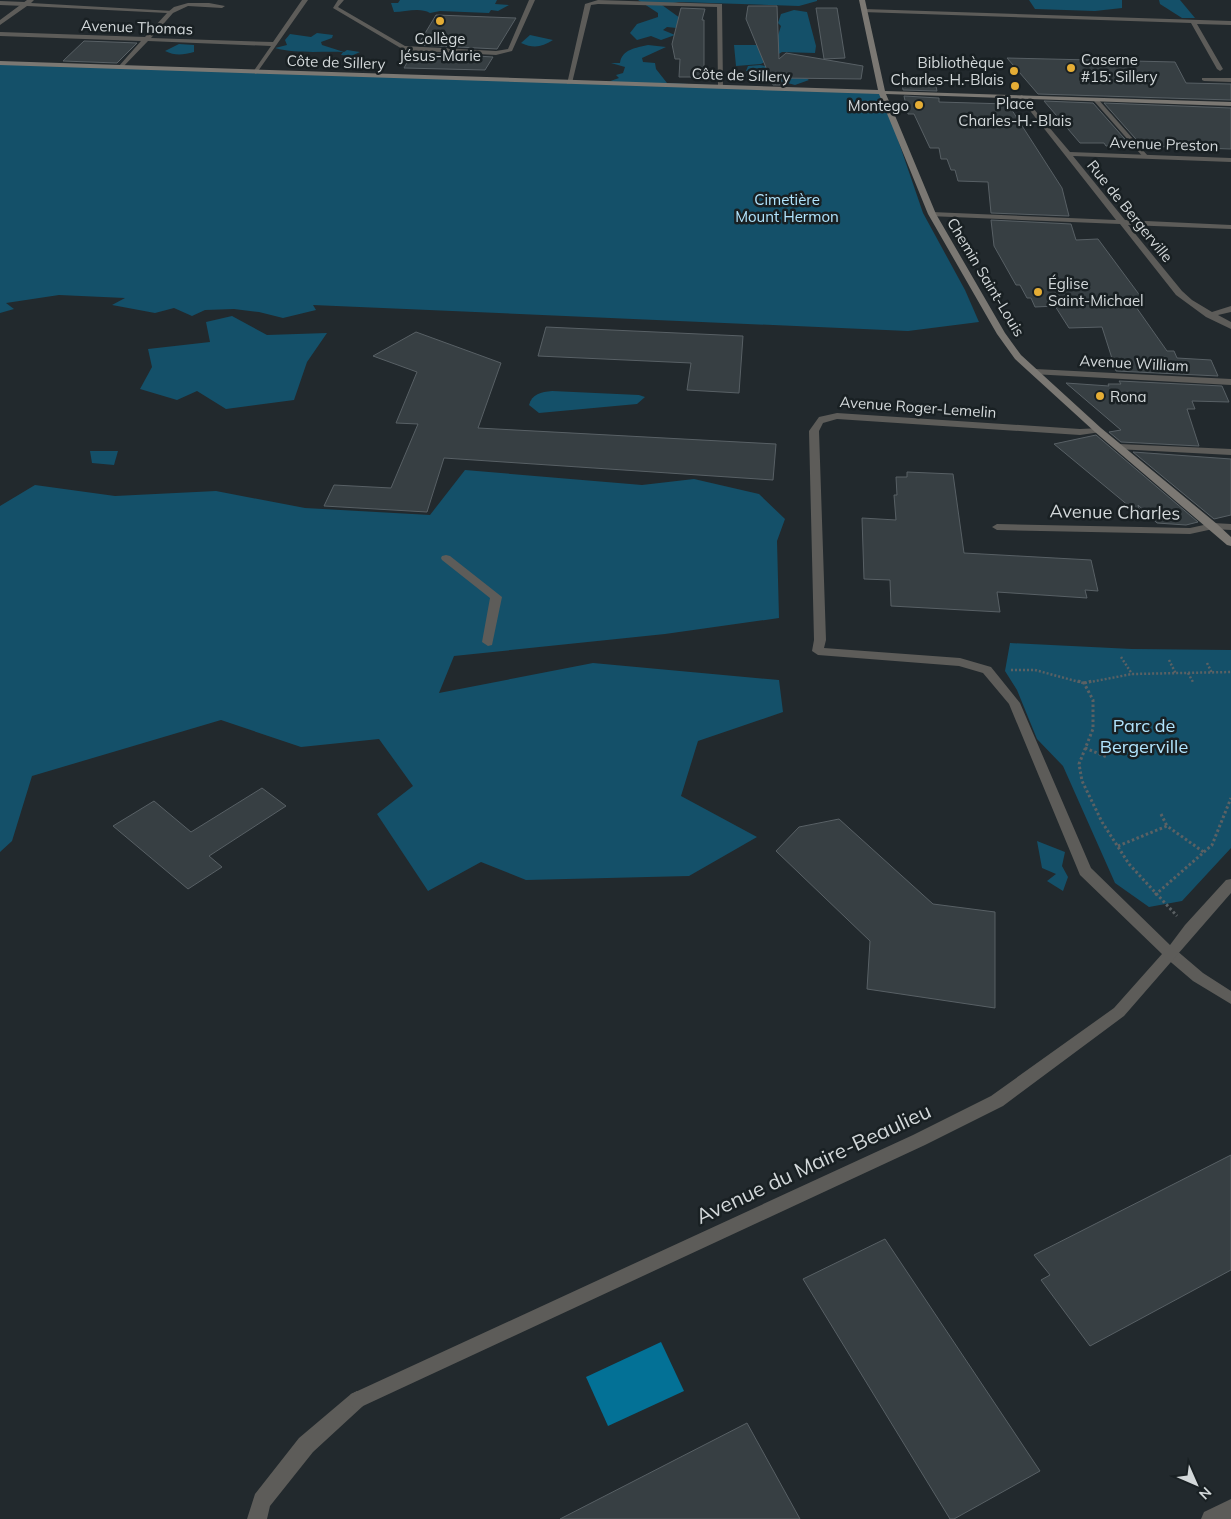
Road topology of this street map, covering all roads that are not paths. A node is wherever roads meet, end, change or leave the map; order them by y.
1 (305, 0) edge
2 (341, 0) edge
3 (532, 0) edge
4 (862, 0) edge
5 (28, 2) edge
6 (0, 3) edge
7 (222, 6) dead end
8 (864, 11) junction
9 (171, 12) junction
10 (1193, 22) junction
11 (0, 23) edge
12 (1231, 23) edge
13 (0, 34) edge
14 (145, 40) junction
15 (274, 44) junction
16 (0, 64) edge
17 (121, 67) junction
18 (1220, 69) dead end
19 (256, 72) junction
20 (1204, 79) dead end
21 (1231, 80) edge
22 (569, 83) junction
23 (721, 87) junction
24 (882, 93) junction
25 (1022, 97) junction
26 (1096, 100) junction
27 (1231, 104) edge
28 (1066, 154) junction
29 (1146, 157) junction
30 (1231, 160) edge
31 (932, 214) junction
32 (1122, 222) junction
33 (1231, 227) edge
34 (1231, 309) edge
35 (1210, 315) junction
36 (1231, 326) edge
37 (1035, 372) junction
38 (1231, 382) edge
39 (1098, 430) junction
40 (1120, 447) junction
41 (1231, 452) edge
42 (1213, 526) junction
43 (1231, 526) edge
44 (997, 527) dead end
45 (1231, 543) edge
46 (446, 558) dead end
47 (488, 642) dead end
48 (1231, 884) edge
49 (1171, 954) junction
50 (1231, 998) edge
51 (1231, 1509) edge
52 (257, 1519) edge
53 (1211, 1519) edge

1 - 15 street
2 - 3 street
4 - 8 street, Chemin Saint-Louis
5 - 6 street
5 - 9 street
5 - 11 street
7 - 9 street
8 - 10 street
8 - 24 street, Chemin Saint-Louis
9 - 14 street
10 - 12 street
10 - 18 street
13 - 14 street, Avenue Thomas
14 - 15 street, Avenue Thomas
14 - 17 street
15 - 19 street
16 - 17 street, Côte de Sillery
17 - 19 street, Côte de Sillery
19 - 22 street, Côte de Sillery
20 - 21 street
22 - 23 street, Côte de Sillery
22 - 23 street
23 - 24 street, Côte de Sillery
24 - 25 street, Côte de Sillery
24 - 31 street, Chemin Saint-Louis
25 - 26 street, Côte de Sillery
25 - 28 street, Rue de Bergerville
26 - 27 street, Côte de Sillery
26 - 29 street
28 - 29 street, Avenue Preston
28 - 32 street, Rue de Bergerville
29 - 30 street, Avenue Preston
31 - 32 street
31 - 37 street, Chemin Saint-Louis
32 - 33 street
32 - 35 street, Rue de Bergerville
34 - 35 street
35 - 36 street, Rue de Bergerville
37 - 38 street, Avenue William
37 - 39 street, Chemin Saint-Louis
39 - 40 street, Chemin Saint-Louis
39 - 49 street, Avenue Roger-Lemelin
40 - 41 street
40 - 42 street, Chemin Saint-Louis
42 - 43 street, Avenue Charles
42 - 44 street, Avenue Charles
42 - 45 street, Chemin Saint-Louis
46 - 47 street
48 - 49 street, Avenue du Maire-Beaulieu
49 - 50 street
49 - 52 street, Avenue du Maire-Beaulieu
51 - 53 street

